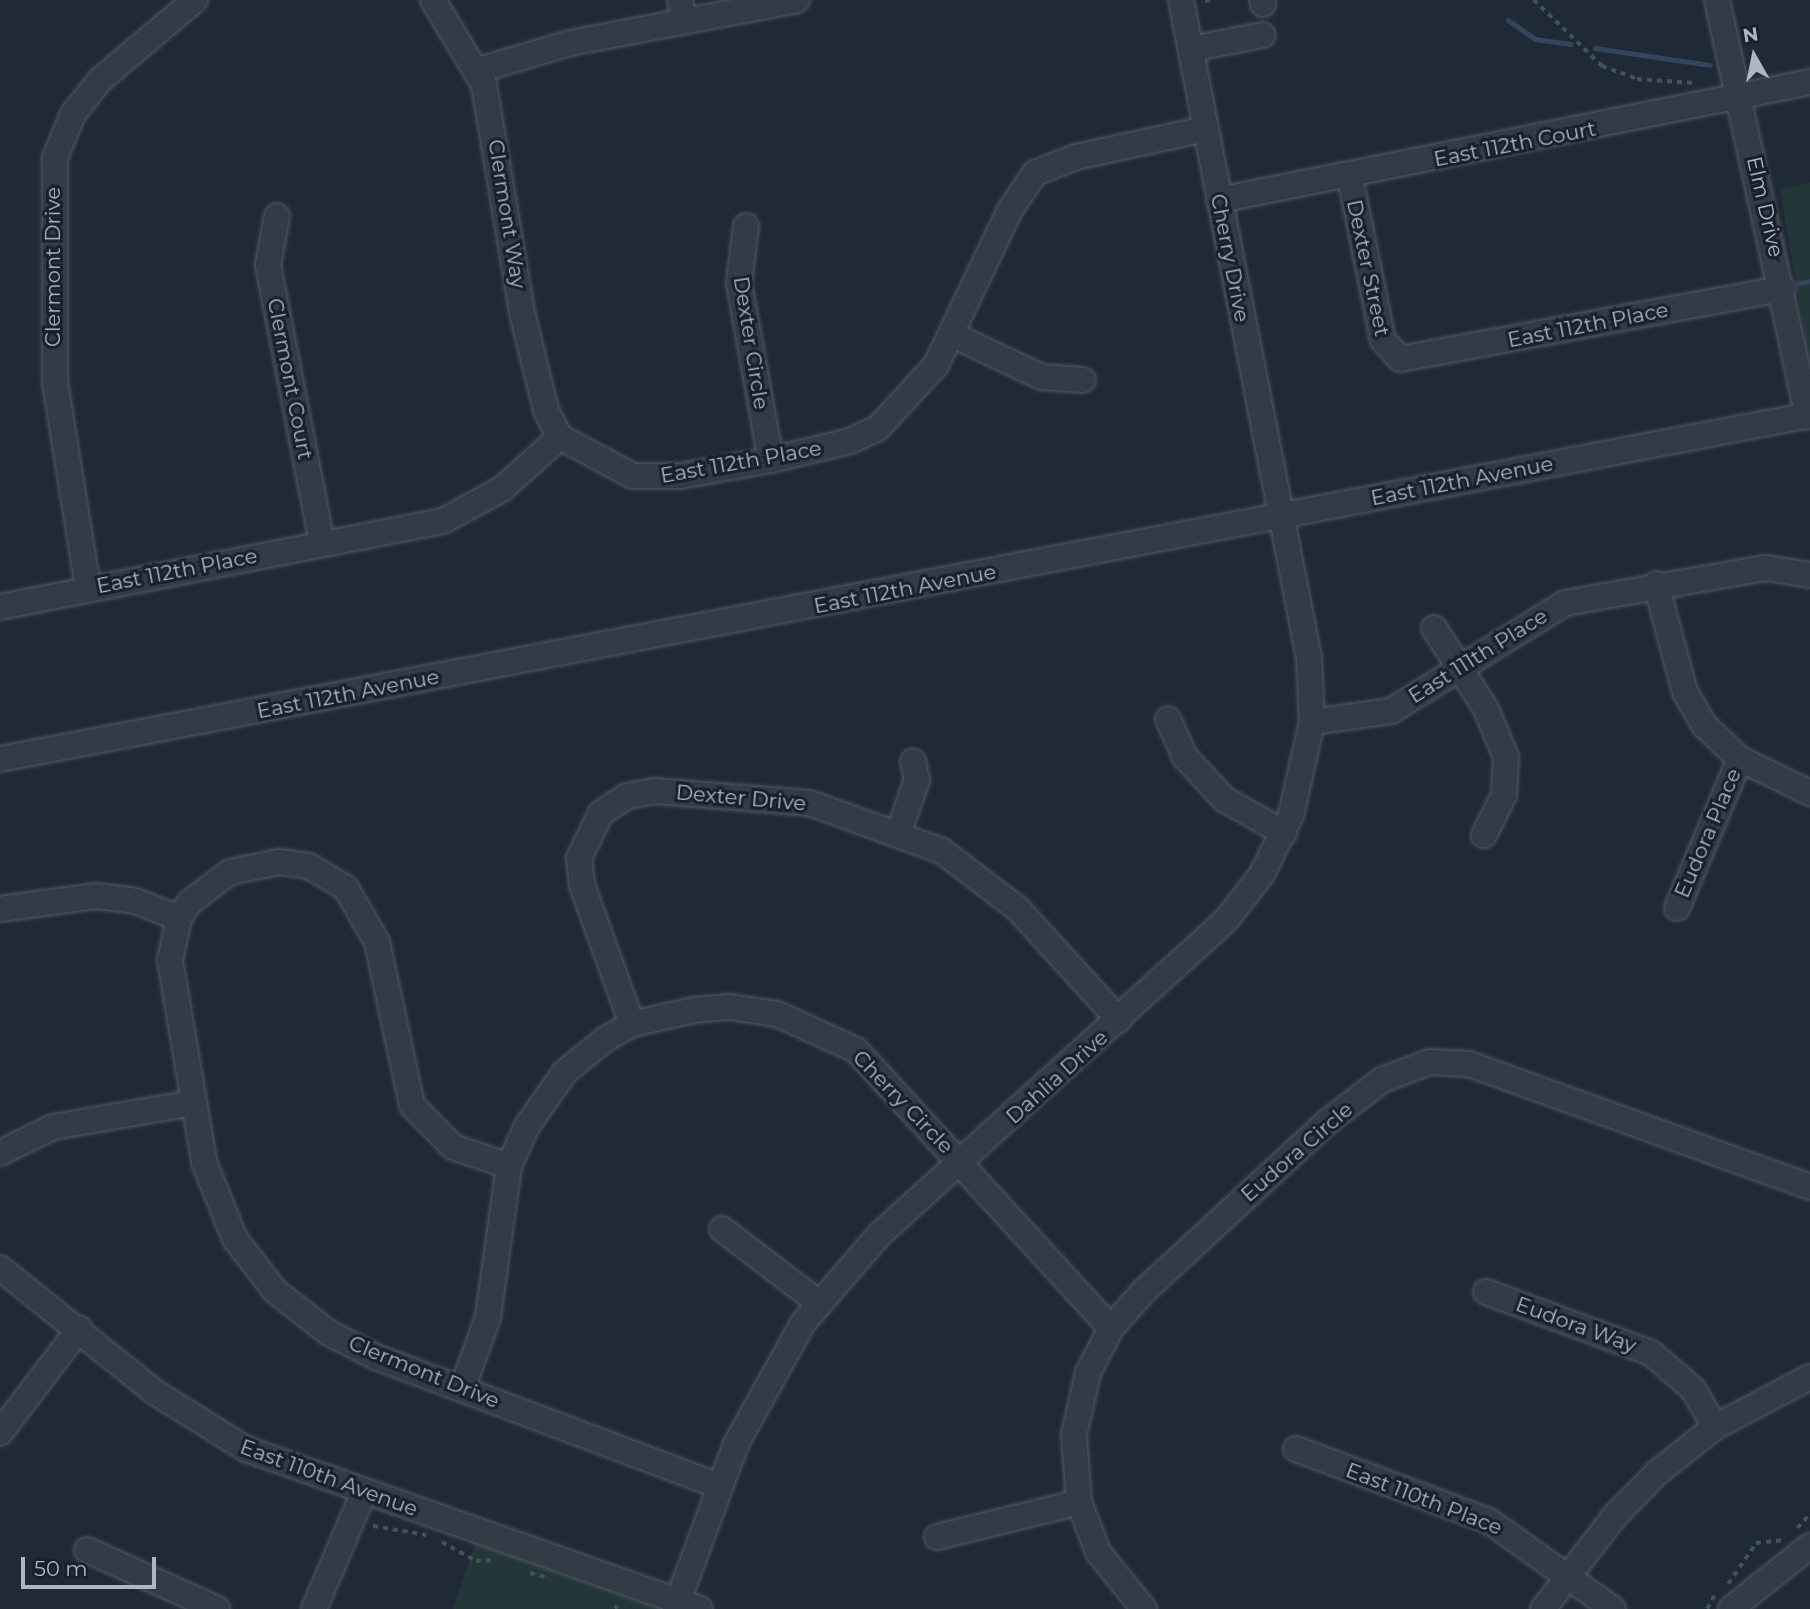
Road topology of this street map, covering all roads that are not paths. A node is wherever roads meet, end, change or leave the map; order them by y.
1 (195, 0) edge
2 (433, 0) edge
3 (797, 0) edge
4 (1717, 0) edge
5 (1193, 1) edge
6 (682, 10) edge
7 (1263, 35) dead end
8 (1191, 49) junction
9 (479, 70) junction
10 (1810, 82) edge
11 (1739, 99) junction
12 (1205, 129) junction
13 (1350, 177) junction
14 (1219, 200) junction
15 (277, 216) dead end
16 (746, 226) dead end
17 (1783, 289) junction
18 (953, 335) junction
19 (1392, 356) joint
20 (1083, 380) dead end
21 (1809, 416) edge
22 (560, 437) junction
23 (771, 460) junction
24 (1280, 515) junction
25 (322, 543) junction
26 (1810, 575) edge
27 (1656, 584) junction
28 (88, 588) junction
29 (0, 607) edge
30 (1434, 628) dead end
31 (1456, 668) junction
32 (1168, 719) dead end
33 (1312, 722) junction
34 (0, 759) edge
35 (1740, 759) junction
36 (913, 761) dead end
37 (1810, 793) edge
38 (899, 831) junction
39 (1284, 833) junction
40 (1484, 835) dead end
41 (1677, 908) dead end
42 (0, 909) edge
43 (179, 918) junction
44 (1119, 1020) junction
45 (632, 1024) junction
46 (194, 1102) junction
47 (0, 1153) edge
48 (962, 1163) junction
49 (509, 1166) junction
50 (1810, 1187) edge
51 (722, 1229) dead end
52 (0, 1268) edge
53 (1486, 1292) dead end
54 (820, 1304) junction
55 (1111, 1328) junction
56 (79, 1329) junction
57 (1810, 1377) edge
58 (463, 1389) junction
59 (1715, 1427) junction
60 (0, 1433) edge
61 (1296, 1449) dead end
62 (720, 1486) junction
63 (364, 1492) junction
64 (1079, 1502) junction
65 (937, 1537) dead end
66 (1810, 1546) edge
67 (87, 1550) dead end
68 (1569, 1575) junction
69 (684, 1606) edge
70 (217, 1609) edge
71 (314, 1609) edge
72 (1144, 1609) edge
73 (1543, 1609) edge
74 (1613, 1609) edge
75 (1731, 1609) edge

1 - 28 street, Clermont Drive
2 - 9 street, Clermont Way
3 - 6 street
4 - 11 street, Elm Drive
5 - 8 street, Cherry Drive
6 - 9 street
7 - 8 street
8 - 12 street, Cherry Drive
9 - 22 street, Clermont Way
10 - 11 street, East 112th Court
11 - 13 street, East 112th Court
11 - 17 street, Elm Drive
12 - 14 street, Cherry Drive
12 - 18 street, East 112th Place
13 - 14 street, East 112th Court
13 - 19 street, Dexter Street
14 - 24 street, Cherry Drive
15 - 25 street, Clermont Court
16 - 23 street, Dexter Circle
17 - 19 street, East 112th Place
17 - 21 street, Elm Drive
18 - 20 street
18 - 23 street, East 112th Place
21 - 24 street, East 112th Avenue
22 - 23 street, East 112th Place
22 - 25 street, East 112th Place
24 - 33 street, Dahlia Drive
24 - 34 street, East 112th Avenue
25 - 28 street, East 112th Place
26 - 27 street, East 111th Place
27 - 31 street, East 111th Place
27 - 35 street
28 - 29 street, East 112th Place
30 - 31 street
31 - 33 street, East 111th Place
31 - 40 street
32 - 39 street
33 - 39 street, Dahlia Drive
35 - 37 street
35 - 41 street, Eudora Place
36 - 38 street
38 - 44 street, Dexter Drive
38 - 45 street, Dexter Drive
39 - 44 street, Dahlia Drive
42 - 43 street
43 - 46 street, Clermont Drive
43 - 49 street
44 - 48 street, Dahlia Drive
45 - 48 street, Cherry Circle
45 - 49 street, Cherry Circle
46 - 47 street
46 - 58 street, Clermont Drive
48 - 54 street, Dahlia Drive
48 - 55 street, Cherry Circle
49 - 58 street, Cherry Circle
50 - 55 street, Eudora Circle
51 - 54 street
52 - 56 street, East 110th Avenue
53 - 59 street, Eudora Way
54 - 62 street, Dahlia Drive
55 - 64 street, Eudora Circle
56 - 60 street
56 - 63 street, East 110th Avenue
57 - 59 street
58 - 62 street, Clermont Drive
59 - 68 street
61 - 68 street, East 110th Place
62 - 69 street, Dahlia Drive
63 - 69 street, East 110th Avenue
63 - 71 street
64 - 65 street
64 - 72 street, Eudora Circle
66 - 75 street
67 - 70 street
68 - 73 street
68 - 74 street, East 110th Place

